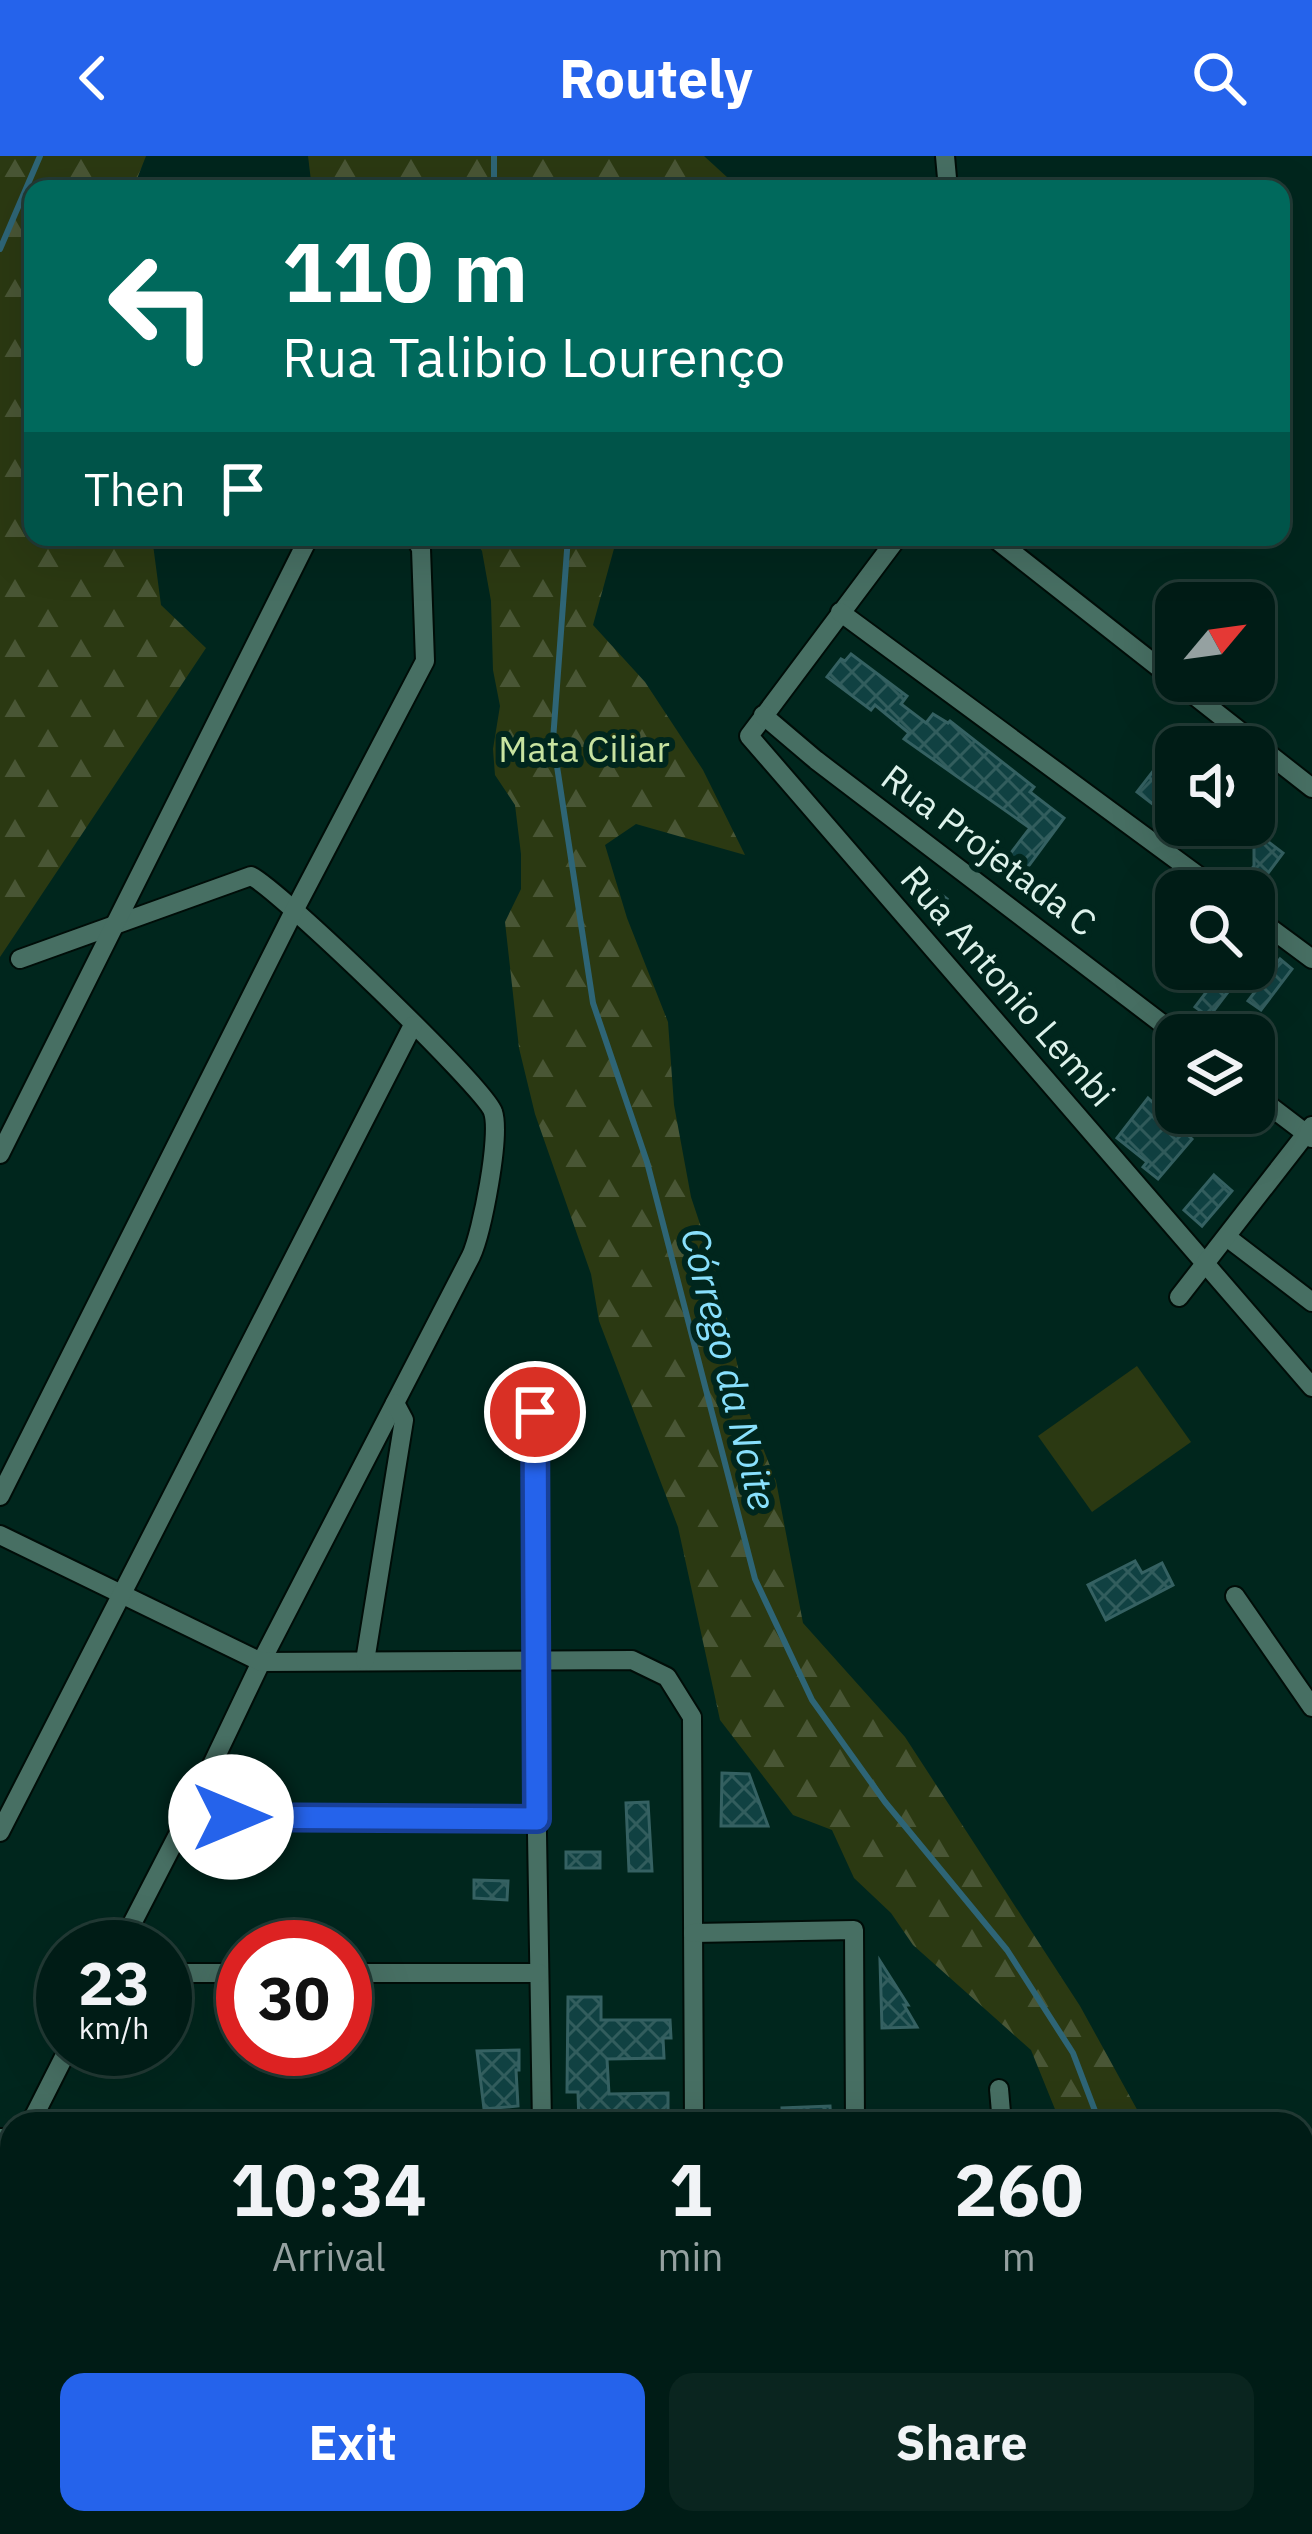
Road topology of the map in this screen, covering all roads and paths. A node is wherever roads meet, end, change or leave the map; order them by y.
1 (305, 546) edge
2 (420, 546) edge
3 (891, 546) edge
4 (1004, 546) edge
5 (840, 612) junction
6 (763, 715) junction
7 (816, 760) junction
8 (793, 788) junction
9 (1312, 788) edge
10 (1191, 870) edge
11 (295, 909) junction
12 (116, 924) junction
13 (1275, 932) edge
14 (20, 959) dead end
15 (1312, 959) edge
16 (1155, 1018) edge
17 (413, 1024) junction
18 (1275, 1108) edge
19 (1310, 1132) edge
20 (0, 1154) edge
21 (1228, 1238) junction
22 (1206, 1265) junction
23 (1179, 1297) dead end
24 (1312, 1302) edge
25 (1312, 1388) edge
26 (395, 1402) junction
27 (535, 1412) dead end
28 (0, 1496) edge
29 (0, 1535) edge
30 (121, 1594) junction
31 (1235, 1596) dead end
32 (534, 1660) junction
33 (365, 1661) junction
34 (261, 1662) junction
35 (1312, 1707) edge
36 (188, 1817) junction
37 (537, 1819) junction
38 (0, 1832) edge
39 (134, 1920) edge
40 (693, 1933) junction
41 (539, 1972) junction
42 (372, 1973) edge
43 (54, 2076) edge
44 (999, 2089) dead end
45 (36, 2112) edge
46 (542, 2112) edge
47 (694, 2112) edge
48 (855, 2112) edge
49 (1001, 2112) edge

1 - 12 street
2 - 11 street
3 - 5 street
4 - 9 street
5 - 6 street
5 - 10 street
6 - 7 street, Rua Projetada C
6 - 8 street, Rua Antonio Lembi
7 - 8 street
7 - 16 street, Rua Projetada C
8 - 22 street, Rua Antonio Lembi
11 - 12 street
11 - 17 street
11 - 28 street
12 - 14 street
12 - 20 street
13 - 15 street
17 - 26 street
17 - 30 street
18 - 19 street
19 - 21 street
21 - 22 street
21 - 24 street
22 - 23 street
22 - 25 street, Rua Antonio Lembi
26 - 33 street
26 - 34 street
27 - 32 street
29 - 30 street
30 - 34 street
30 - 38 street
31 - 35 street
32 - 33 street
32 - 37 street
32 - 40 street
33 - 34 street
34 - 36 street
36 - 37 street
36 - 39 street
37 - 41 street
40 - 47 street
40 - 48 street
41 - 42 street
41 - 46 street
43 - 45 street
44 - 49 street

